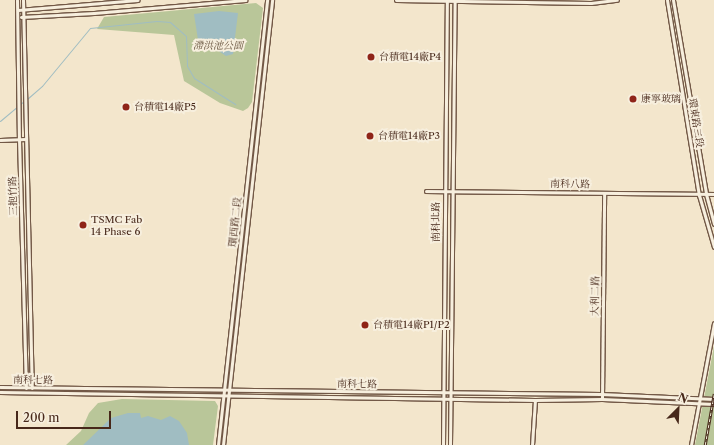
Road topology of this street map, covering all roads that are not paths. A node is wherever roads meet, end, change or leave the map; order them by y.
1 (17, 0) edge
2 (23, 0) edge
3 (138, 0) edge
4 (245, 0) edge
5 (267, 0) edge
6 (272, 0) edge
7 (396, 0) edge
8 (617, 0) edge
9 (668, 0) edge
10 (673, 0) edge
11 (447, 1) edge
12 (455, 1) edge
13 (533, 1) edge
14 (23, 9) junction
15 (18, 10) junction
16 (18, 17) junction
17 (23, 17) junction
18 (0, 140) edge
19 (19, 140) junction
20 (26, 140) junction
21 (426, 190) dead end
22 (444, 191) junction
23 (453, 191) junction
24 (604, 193) junction
25 (706, 194) junction
26 (714, 194) edge
27 (699, 195) junction
28 (714, 224) edge
29 (714, 247) edge
30 (714, 322) edge
31 (714, 333) edge
32 (710, 342) junction
33 (0, 387) edge
34 (26, 388) junction
35 (32, 388) junction
36 (224, 391) junction
37 (230, 391) junction
38 (0, 392) edge
39 (26, 392) junction
40 (32, 392) junction
41 (444, 393) junction
42 (451, 393) junction
43 (601, 394) junction
44 (224, 396) junction
45 (229, 396) junction
46 (444, 398) junction
47 (451, 398) junction
48 (700, 398) junction
49 (602, 399) junction
50 (714, 399) edge
51 (535, 400) junction
52 (699, 404) junction
53 (714, 404) edge
54 (218, 445) edge
55 (223, 445) edge
56 (443, 445) edge
57 (450, 445) edge
58 (532, 445) edge
59 (691, 445) edge

1 - 15 street, 三抱竹路
2 - 14 street, 三抱竹路
3 - 14 street
4 - 17 street
5 - 36 street, 環西路二段
6 - 37 street, 環西路二段
7 - 11 street
8 - 13 street
9 - 27 street, 環東路二段
10 - 25 street, 環東路二段
11 - 12 street
11 - 22 street, 南科北路
12 - 13 street
12 - 23 street, 南科北路
14 - 15 street
14 - 17 street, 三抱竹路
15 - 16 street, 三抱竹路
16 - 17 street
16 - 19 street, 三抱竹路
17 - 20 street, 三抱竹路
18 - 19 street
19 - 20 street
19 - 34 street, 三抱竹路
20 - 35 street, 三抱竹路
21 - 22 street, 南科八路
22 - 23 street, 南科八路
22 - 41 street, 南科北路
23 - 24 street, 南科八路
23 - 42 street, 南科北路
24 - 27 street, 南科八路
24 - 43 street, 大利二路
25 - 26 street, 南科八路
25 - 27 street, 南科八路
25 - 28 street, 環東路二段
27 - 29 street, 環東路二段
30 - 32 street
31 - 32 street
32 - 48 street
33 - 34 street, 南科七路
34 - 35 street, 南科七路
34 - 39 street, 三抱竹路
35 - 36 street, 南科七路
35 - 40 street, 三抱竹路
36 - 37 street, 南科七路
36 - 44 street, 環西路二段
37 - 41 street, 南科七路
37 - 45 street, 環西路二段
38 - 39 street, 南科七路
39 - 40 street, 南科七路
40 - 44 street, 南科七路
41 - 42 street, 南科七路
41 - 46 street, 南科北路
42 - 43 street, 南科七路
42 - 47 street, 南科北路
43 - 48 street, 南科七路
43 - 49 street, 大利二路
44 - 45 street, 南科七路
44 - 54 street, 環西路二段
45 - 46 street, 南科七路
45 - 55 street
46 - 47 street, 南科七路
46 - 56 street, 南科北路
47 - 51 street, 南科七路
47 - 57 street, 南科北路
48 - 50 street, 南科七路
48 - 52 street
49 - 51 street, 南科七路
49 - 52 street, 南科七路
51 - 58 street
52 - 53 street, 南科七路
52 - 59 street

